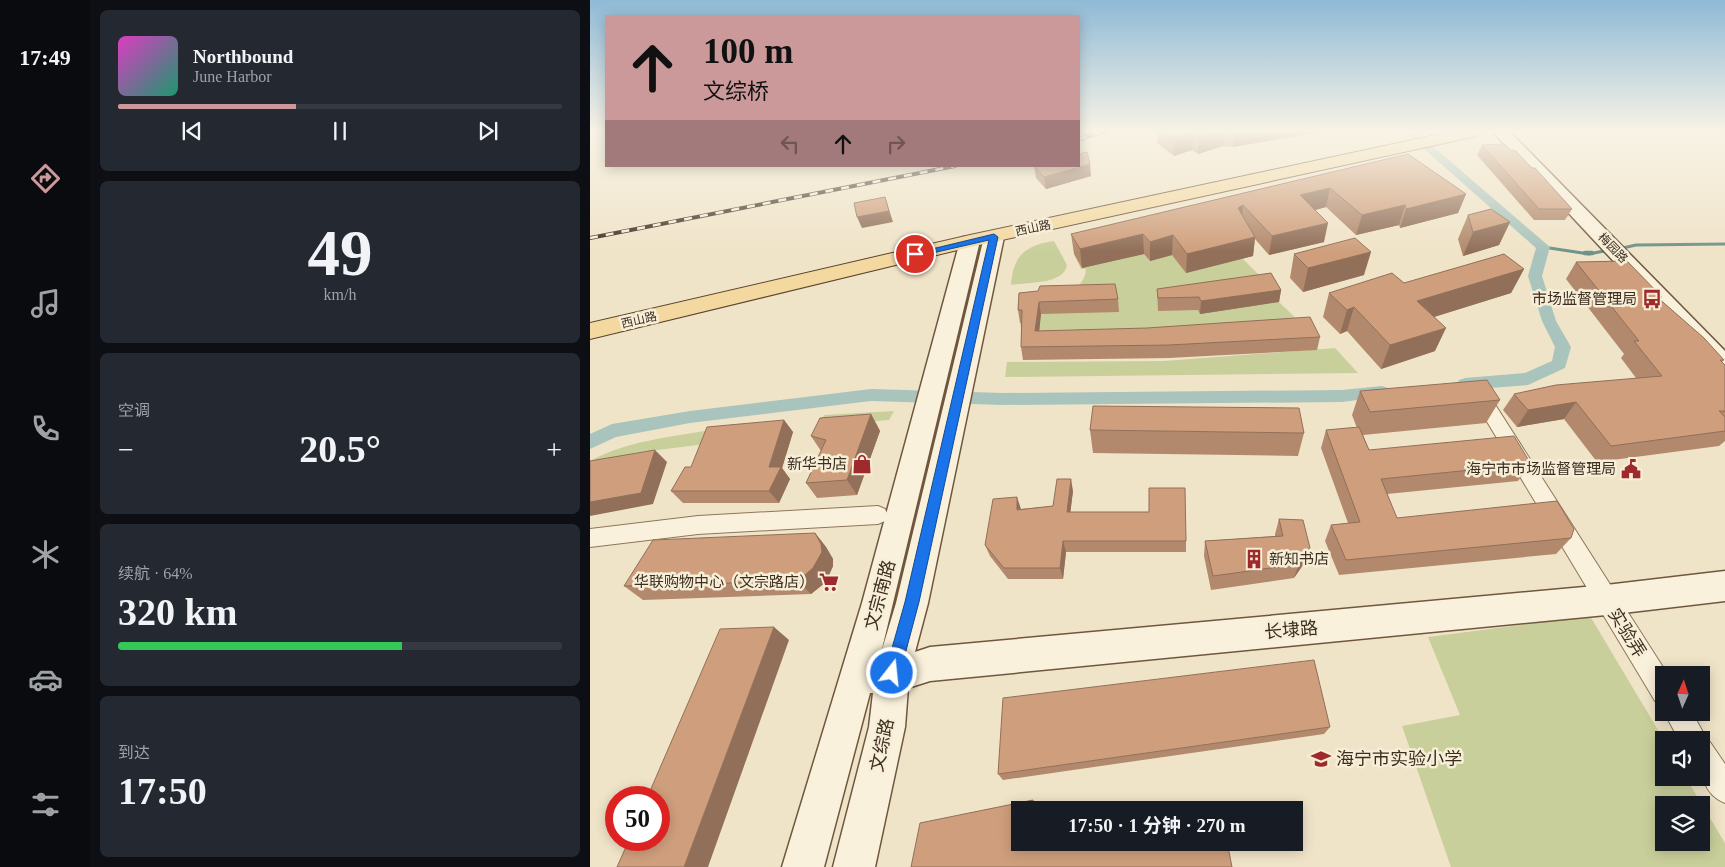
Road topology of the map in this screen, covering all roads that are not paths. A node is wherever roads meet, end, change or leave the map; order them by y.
1 (1293, 171) edge
2 (1539, 171) edge
3 (994, 237) junction
4 (970, 241) junction
5 (590, 331) edge
6 (1725, 366) edge
7 (1483, 400) edge
8 (878, 515) dead end
9 (590, 538) edge
10 (1725, 586) edge
11 (1606, 600) junction
12 (875, 675) junction
13 (1655, 678) edge
14 (1710, 765) edge
15 (1725, 789) edge
16 (803, 867) edge
17 (854, 867) edge

1 - 3 main road, 西山路
2 - 6 main road, 梅园路
3 - 4 main road, 西山路
3 - 12 main road, 文综路
4 - 5 main road, 西山路
4 - 12 main road, 文宗南路
7 - 11 street, 实验弄
8 - 9 street
10 - 11 main road, 长埭路
11 - 12 main road, 长埭路
11 - 13 street, 实验弄
12 - 16 main road, 文宗南路
12 - 17 main road, 文综路
14 - 15 street

